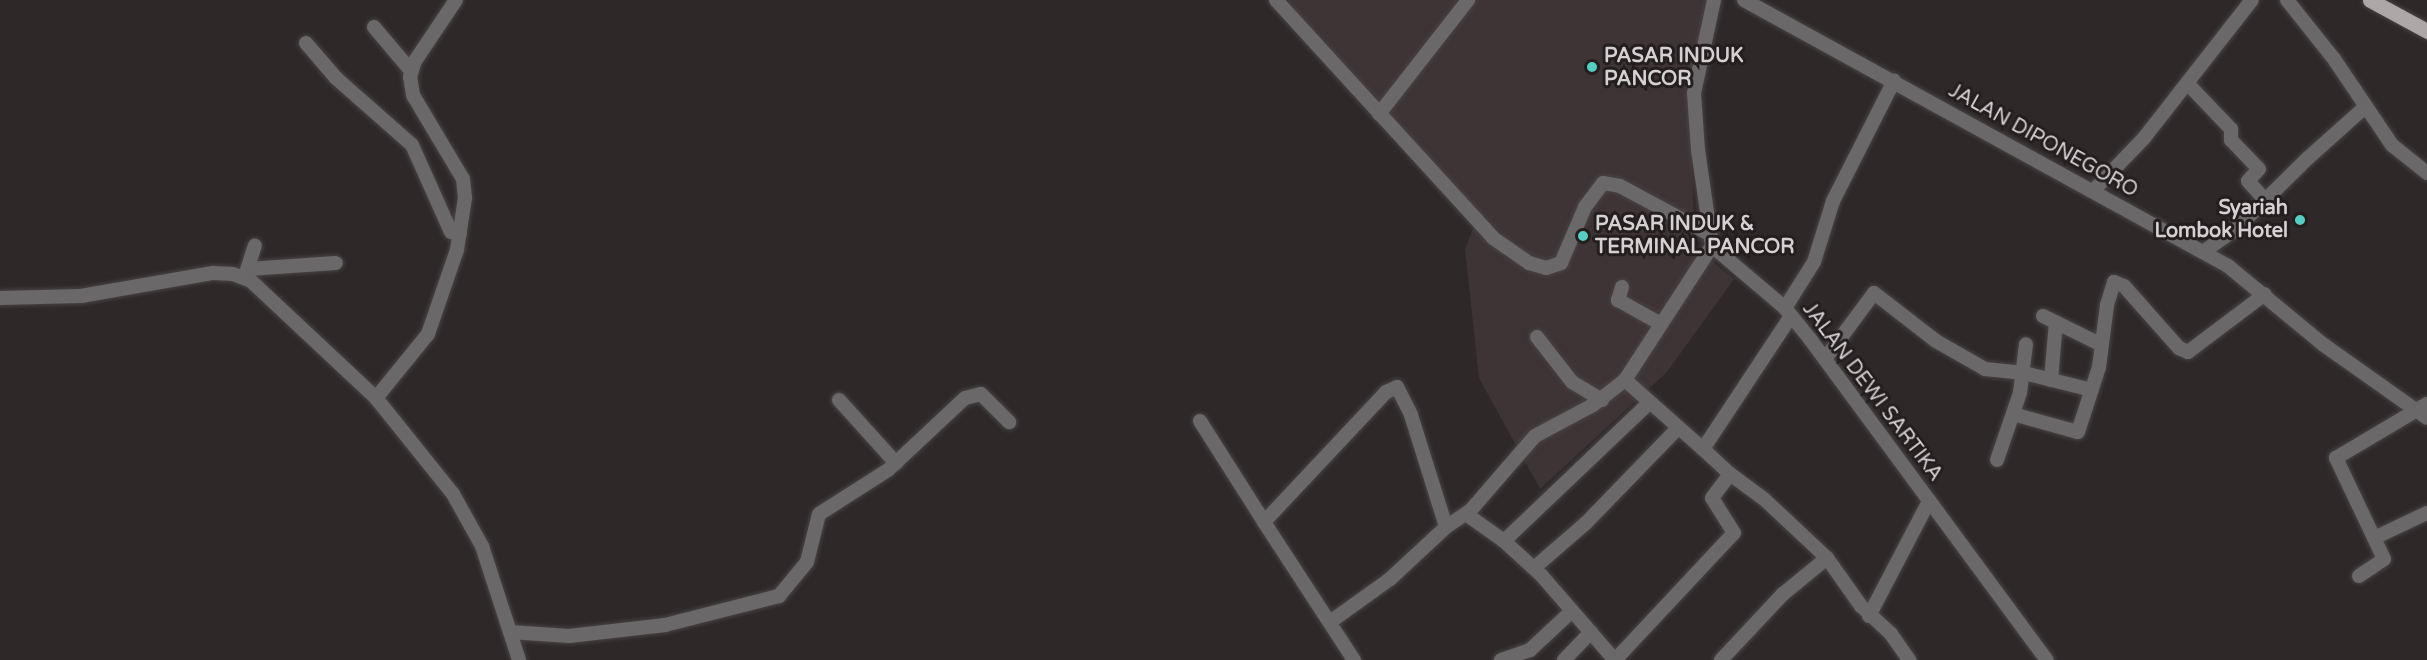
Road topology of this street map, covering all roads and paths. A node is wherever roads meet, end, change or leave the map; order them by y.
1 (456, 0) edge
2 (1276, 0) edge
3 (1468, 0) edge
4 (1714, 0) edge
5 (1744, 0) edge
6 (2252, 0) edge
7 (2287, 0) edge
8 (2370, 0) edge
9 (374, 27) dead end
10 (2427, 31) edge
11 (306, 43) dead end
12 (411, 71) junction
13 (1894, 81) junction
14 (2187, 83) junction
15 (2366, 107) junction
16 (1379, 114) junction
17 (2427, 173) edge
18 (2094, 190) junction
19 (2265, 200) junction
20 (460, 234) junction
21 (1711, 240) junction
22 (255, 246) dead end
23 (2203, 252) junction
24 (336, 262) dead end
25 (246, 273) junction
26 (1622, 287) dead end
27 (2265, 294) junction
28 (0, 298) edge
29 (1788, 312) junction
30 (2043, 316) dead end
31 (2056, 322) junction
32 (1661, 324) junction
33 (1537, 338) dead end
34 (2026, 344) dead end
35 (2100, 344) junction
36 (1825, 359) junction
37 (2024, 373) junction
38 (1625, 380) junction
39 (2051, 380) junction
40 (2092, 390) junction
41 (376, 399) junction
42 (839, 400) dead end
43 (1602, 400) junction
44 (1649, 403) junction
45 (2427, 404) edge
46 (2413, 410) junction
47 (2013, 414) junction
48 (2427, 418) edge
49 (1009, 422) dead end
50 (1200, 422) dead end
51 (1678, 428) junction
52 (1703, 449) junction
53 (1997, 459) dead end
54 (896, 463) junction
55 (1730, 474) junction
56 (1929, 501) junction
57 (2427, 513) edge
58 (1466, 514) junction
59 (1264, 522) junction
60 (1446, 527) junction
61 (2374, 538) junction
62 (1504, 541) junction
63 (1827, 558) junction
64 (1534, 568) junction
65 (2359, 576) dead end
66 (1572, 610) junction
67 (1869, 616) junction
68 (1330, 622) junction
69 (510, 632) junction
70 (1591, 632) junction
71 (1614, 659) edge
72 (519, 660) edge
73 (1354, 660) edge
74 (1501, 660) edge
75 (1564, 660) edge
76 (1721, 660) edge
77 (1909, 660) edge
78 (2048, 660) edge

1 - 12 street
2 - 16 street
3 - 16 street
4 - 21 street
5 - 13 street, JALAN DIPONEGORO
6 - 14 street
7 - 15 street
8 - 10 main road
9 - 12 street
11 - 20 street
12 - 20 street
13 - 18 street, JALAN DIPONEGORO
13 - 29 street
14 - 18 street
14 - 19 street
15 - 17 street
15 - 19 street
16 - 21 street, JALAN DEWI SARTIKA
18 - 23 street, JALAN DIPONEGORO
19 - 23 street
20 - 41 street
21 - 29 street, JALAN DEWI SARTIKA
21 - 32 street
22 - 25 street
23 - 27 street, JALAN DIPONEGORO
24 - 25 street
25 - 28 street
25 - 41 street
26 - 32 street
27 - 35 street
27 - 46 street, JALAN DIPONEGORO
29 - 36 street, JALAN DEWI SARTIKA
29 - 52 street
30 - 31 street
31 - 35 street
31 - 39 street
32 - 38 street
33 - 43 street
34 - 37 street
35 - 40 street
36 - 37 street
36 - 56 street, JALAN DEWI SARTIKA
37 - 39 street
37 - 47 street
38 - 43 street
38 - 44 street
39 - 40 street
40 - 47 street
41 - 69 street
42 - 54 street
43 - 58 street
44 - 51 street
44 - 62 street
45 - 46 street
46 - 48 street, JALAN DIPONEGORO
46 - 61 street
47 - 53 street
49 - 54 street
50 - 59 street
51 - 52 street
51 - 64 street
52 - 55 street
54 - 69 street
55 - 63 street
55 - 71 street
56 - 67 street
56 - 78 street, JALAN DEWI SARTIKA
57 - 61 street
58 - 60 street
58 - 62 street
59 - 60 street
59 - 68 street
60 - 68 street
61 - 65 street
62 - 64 street
63 - 67 street
63 - 76 street
64 - 66 street
66 - 70 street
66 - 74 street
67 - 77 street
68 - 73 street
69 - 72 street
70 - 71 street
70 - 75 street

